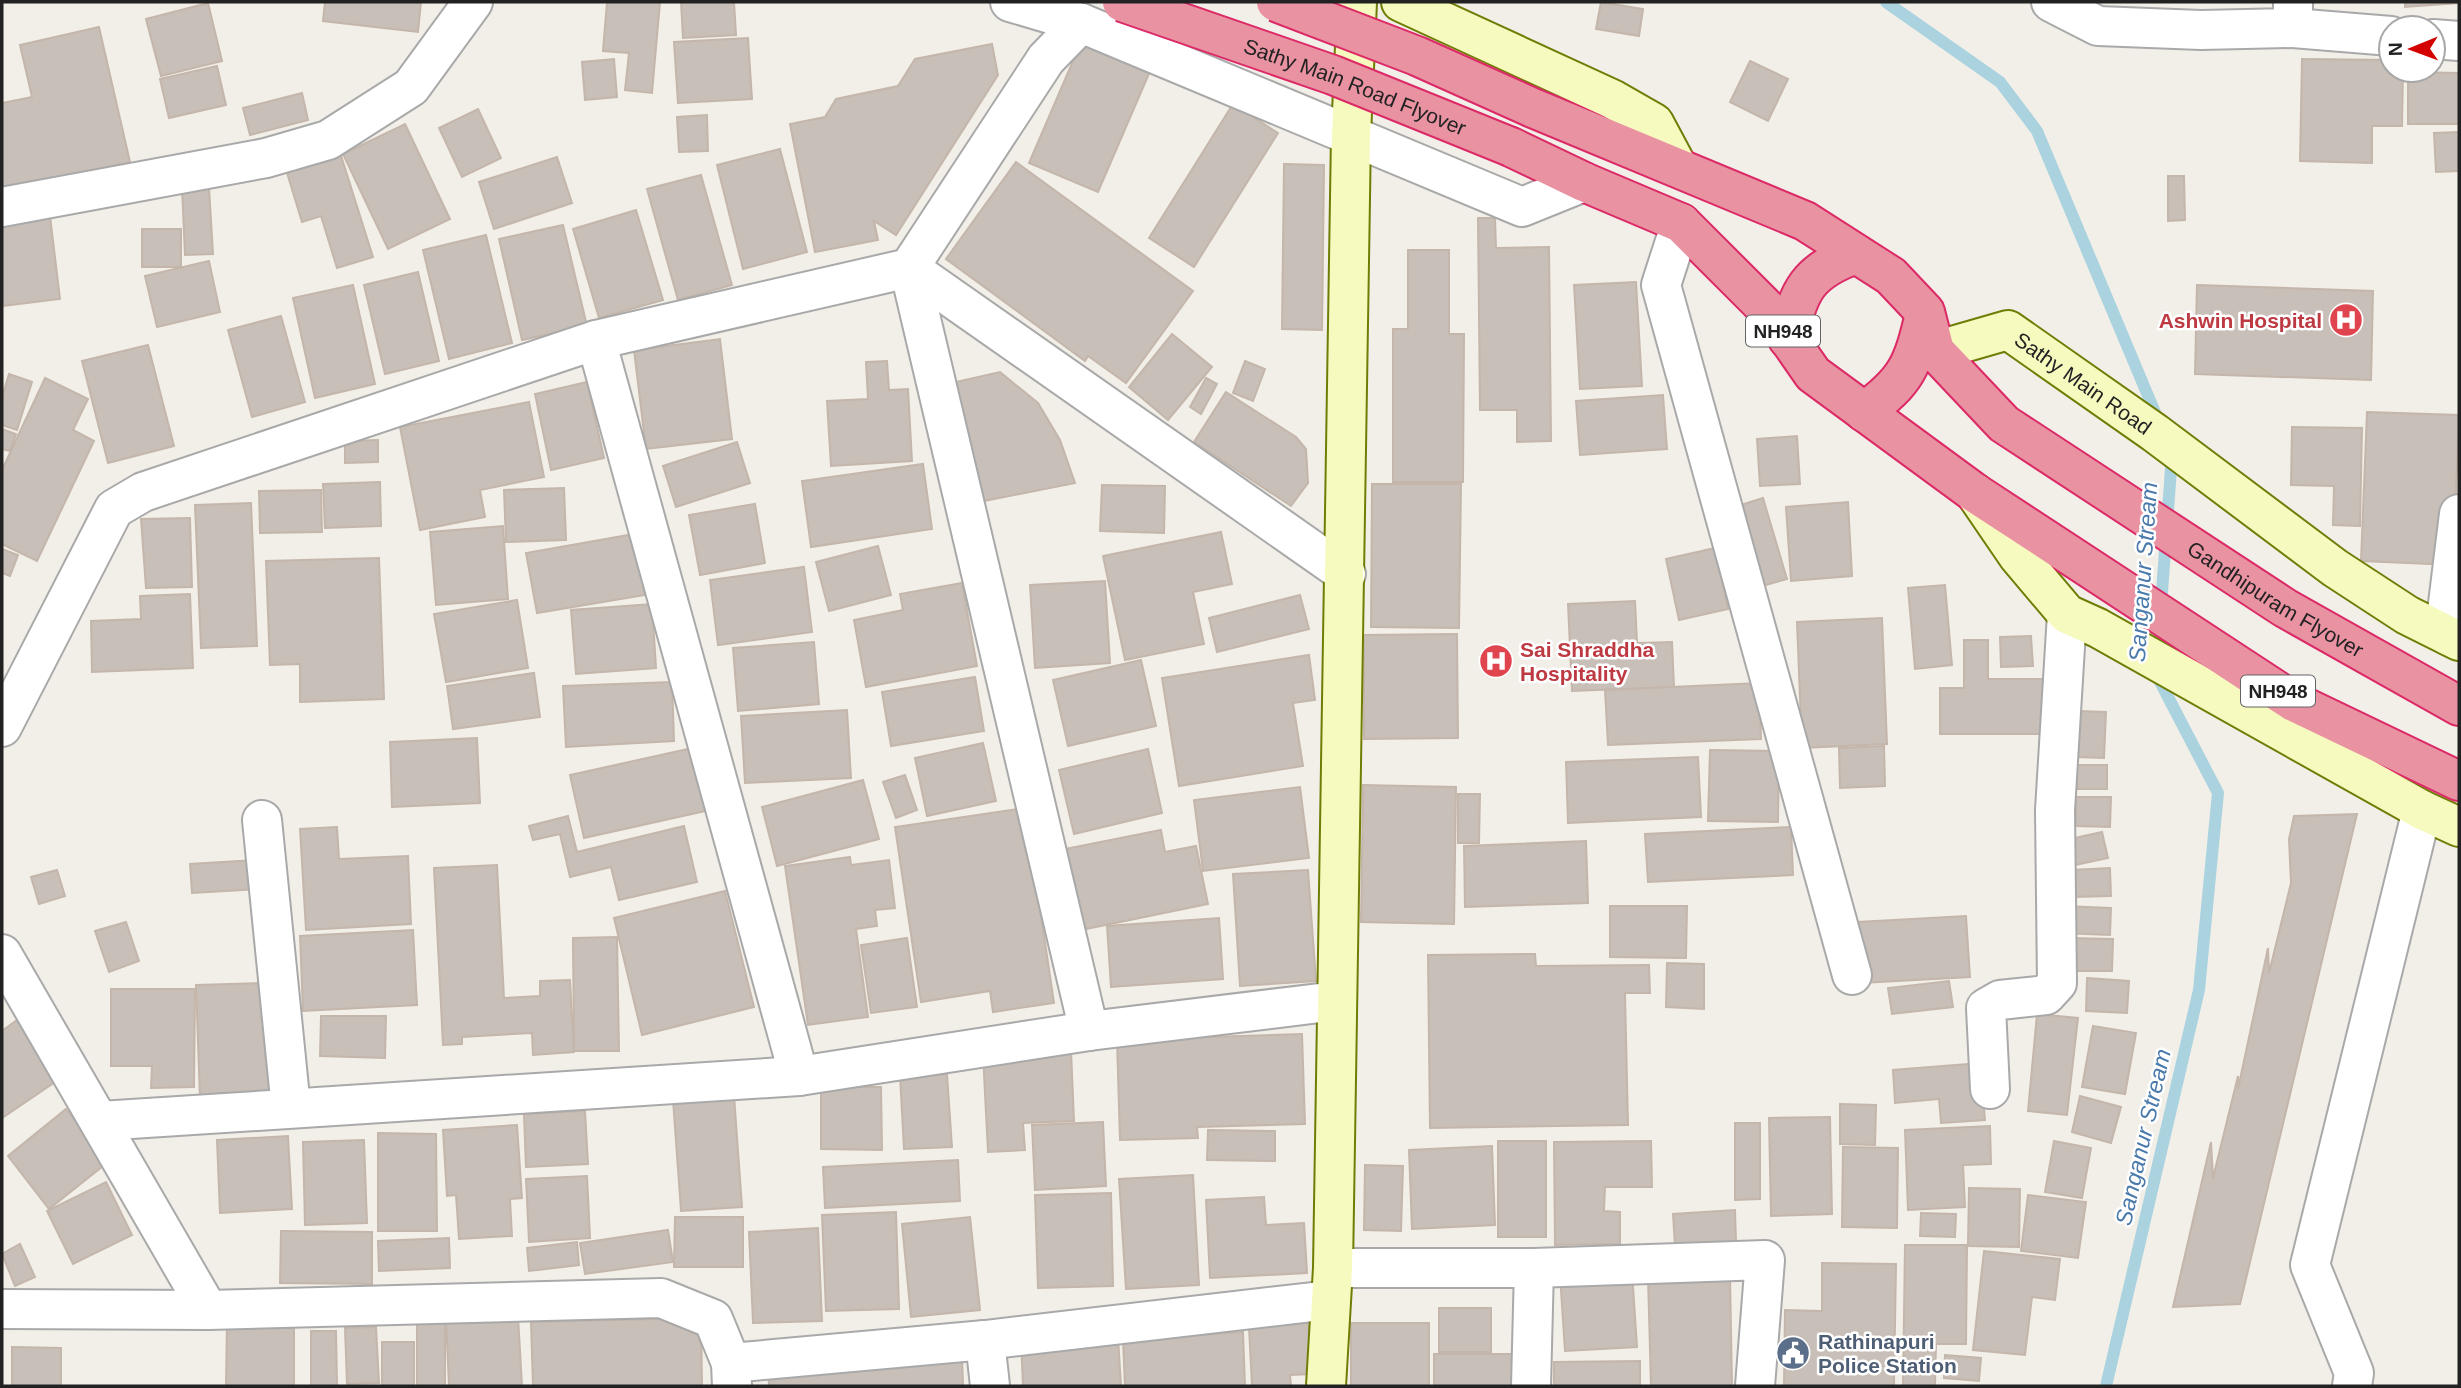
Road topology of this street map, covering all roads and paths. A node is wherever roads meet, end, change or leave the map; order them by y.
1 (473, 2) edge
2 (1010, 2) edge
3 (1122, 2) edge
4 (1276, 2) edge
5 (1357, 2) edge
6 (1401, 2) edge
7 (2051, 2) edge
8 (2293, 15) edge
9 (1081, 23) junction
10 (2377, 33) edge
11 (1351, 135) junction
12 (1677, 166) junction
13 (1584, 182) junction
14 (2, 207) edge
15 (1681, 223) junction
16 (1856, 254) junction
17 (909, 268) junction
18 (1925, 312) junction
19 (1788, 339) junction
20 (596, 340) junction
21 (1935, 351) junction
22 (1864, 412) junction
23 (1975, 493) junction
24 (2459, 514) edge
25 (1346, 574) junction
26 (2082, 621) junction
27 (2454, 638) edge
28 (2459, 706) edge
29 (2, 727) edge
30 (2459, 780) edge
31 (2423, 810) junction
32 (262, 820) dead end
33 (2459, 827) edge
34 (2, 954) edge
35 (1852, 975) dead end
36 (1336, 1000) junction
37 (1089, 1031) junction
38 (799, 1076) junction
39 (1990, 1089) dead end
40 (291, 1108) junction
41 (100, 1121) junction
42 (1534, 1268) junction
43 (1331, 1284) junction
44 (2, 1309) edge
45 (208, 1310) junction
46 (985, 1340) junction
47 (731, 1375) edge
48 (990, 1386) edge
49 (1326, 1386) edge
50 (1531, 1386) edge
51 (1755, 1386) edge
52 (2352, 1386) edge

1 - 14 street
2 - 9 street
3 - 13 highway, Sathy Main Road Flyover / NH948, bridge
4 - 12 highway, bridge
5 - 11 street
6 - 12 street
7 - 8 street
8 - 10 street
9 - 11 street
9 - 17 street
11 - 13 street
11 - 25 street
12 - 16 highway
13 - 15 highway, NH948
15 - 19 highway, NH948
15 - 35 street
16 - 18 highway
16 - 19 highway
17 - 20 street
17 - 25 street
17 - 37 street
18 - 21 highway
18 - 22 highway
19 - 22 highway, NH948
20 - 29 street
20 - 38 street
21 - 27 street, Sathy Main Road
21 - 28 highway, Gandhipuram Flyover
22 - 23 highway, NH948
23 - 26 street
23 - 30 highway, NH948
24 - 27 street
25 - 36 street
26 - 31 street
26 - 39 street
31 - 33 street
31 - 52 street
32 - 40 street
34 - 41 street
36 - 37 street
36 - 43 street
37 - 38 street
38 - 40 street
40 - 41 street
41 - 45 street
42 - 43 street
42 - 50 street
42 - 51 street
43 - 46 street
43 - 49 street
44 - 45 street
45 - 47 street
46 - 47 street
46 - 48 street

